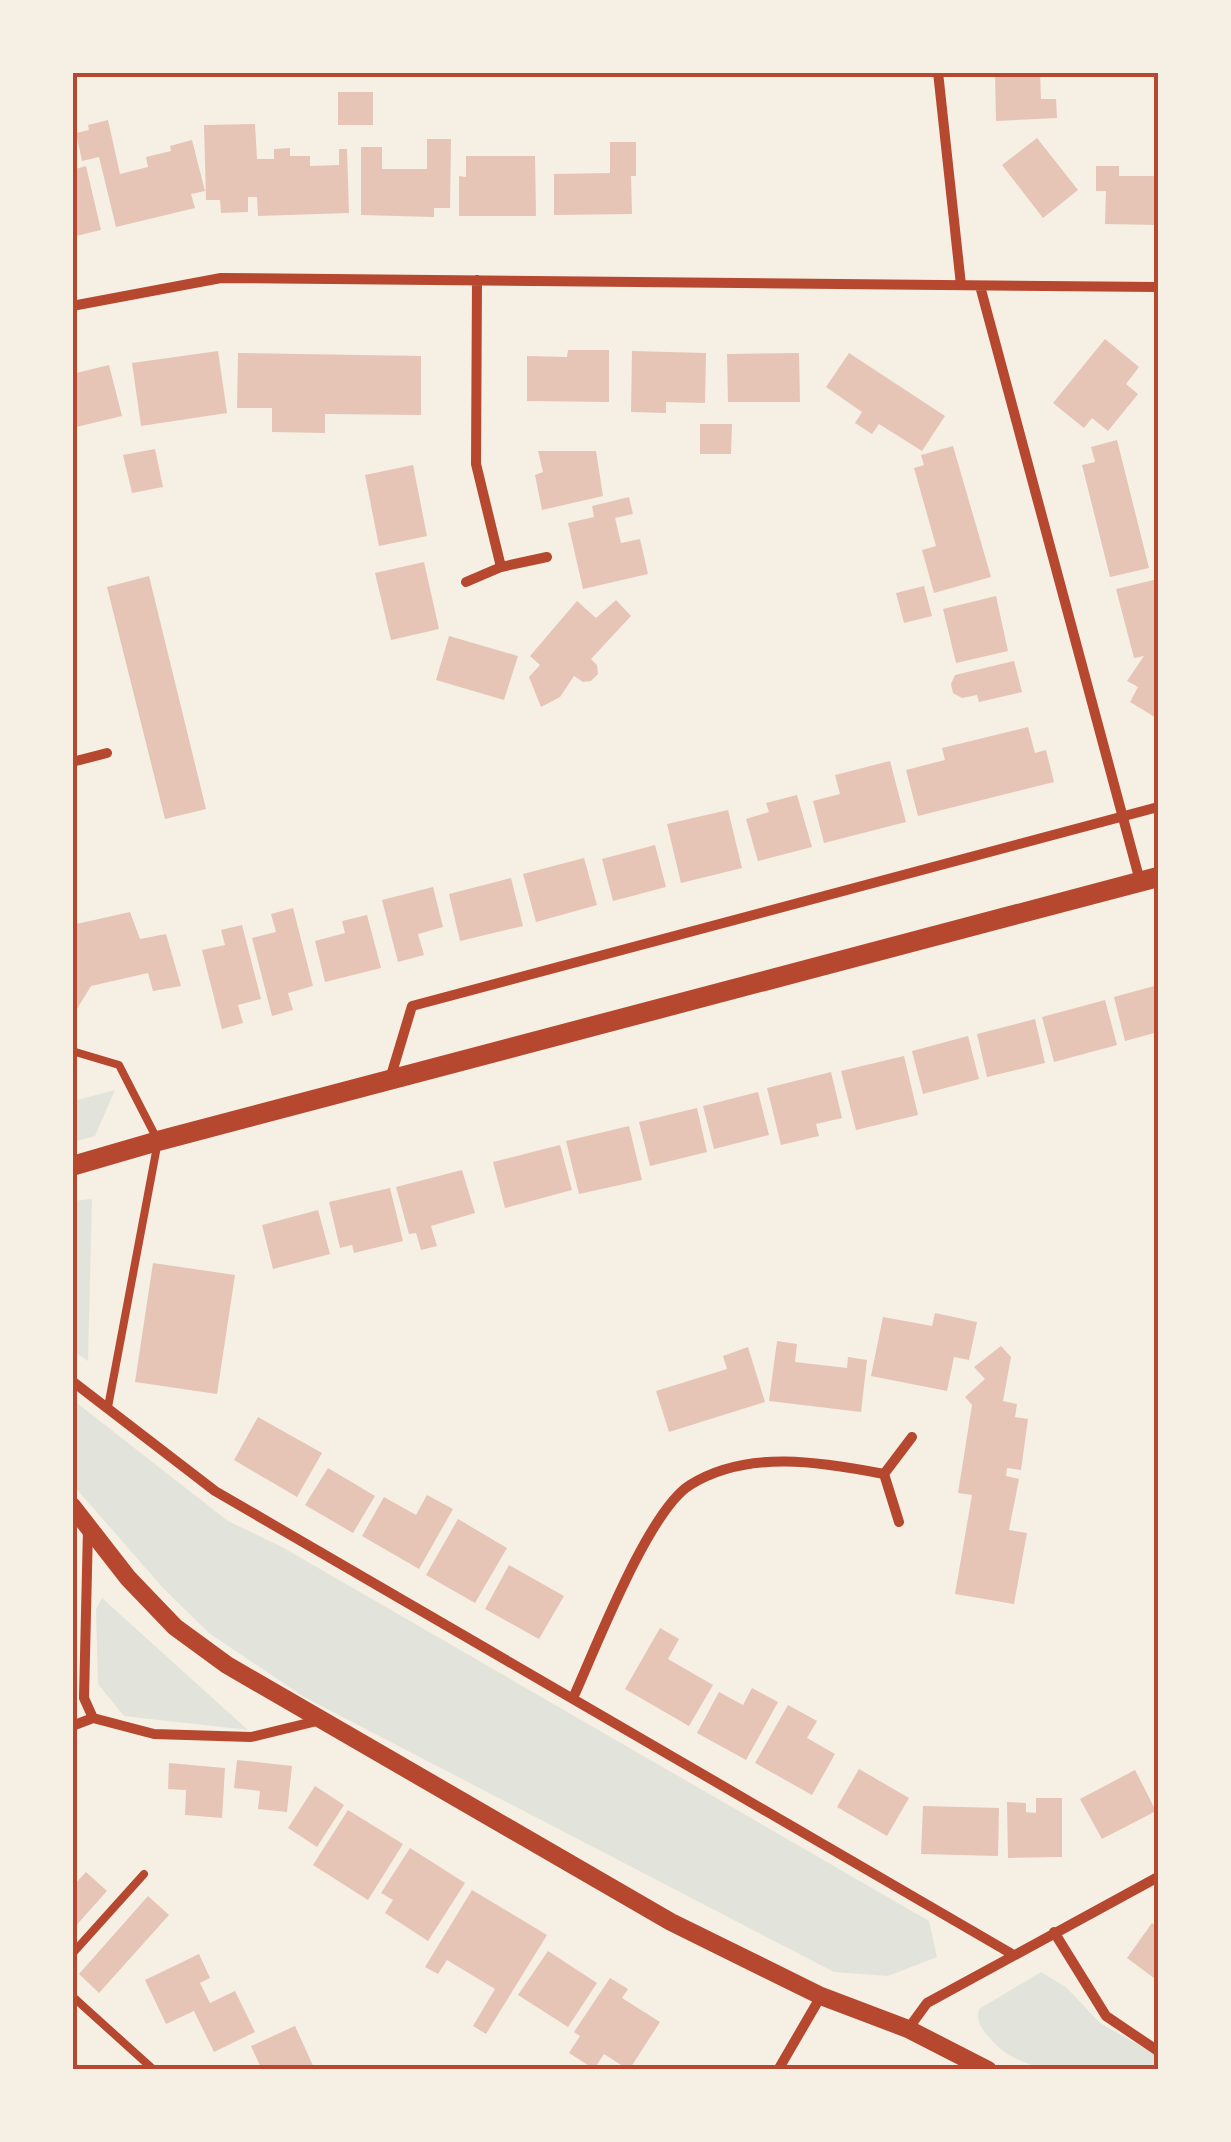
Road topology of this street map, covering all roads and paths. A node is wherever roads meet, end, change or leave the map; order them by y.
1 (938, 72) edge
2 (476, 280) junction
3 (961, 285) junction
4 (980, 286) junction
5 (1158, 287) edge
6 (72, 306) edge
7 (547, 557) dead end
8 (502, 567) junction
9 (466, 582) dead end
10 (108, 753) dead end
11 (72, 762) edge
12 (1158, 806) edge
13 (1120, 817) junction
14 (1149, 880) edge
15 (72, 1050) edge
16 (389, 1080) junction
17 (158, 1141) junction
18 (72, 1166) edge
19 (72, 1380) edge
20 (108, 1407) junction
21 (912, 1437) dead end
22 (884, 1474) junction
23 (72, 1506) edge
24 (899, 1522) dead end
25 (82, 1524) edge
26 (574, 1698) junction
27 (94, 1718) junction
28 (322, 1720) junction
29 (72, 1726) edge
30 (144, 1874) dead end
31 (1158, 1877) edge
32 (1054, 1932) junction
33 (72, 1954) edge
34 (1012, 1954) junction
35 (72, 1996) edge
36 (821, 1996) junction
37 (908, 2029) junction
38 (1158, 2050) edge
39 (154, 2070) edge
40 (778, 2070) edge
41 (988, 2070) edge

1 - 3 street
2 - 3 street
2 - 6 street
2 - 8 street
3 - 4 street
4 - 5 street
4 - 13 street
7 - 8 street
8 - 9 street
10 - 11 street
12 - 13 street
13 - 14 street
13 - 16 street
14 - 16 main road
15 - 17 lane
16 - 17 main road
17 - 18 main road
17 - 20 lane
19 - 20 street
20 - 26 street
21 - 22 street
22 - 24 street
22 - 26 street
23 - 25 street
25 - 27 street
25 - 28 street
26 - 34 street
27 - 28 street
27 - 29 street
28 - 36 street
30 - 33 lane
31 - 32 street
32 - 34 street
32 - 38 street
34 - 37 street
35 - 39 lane
36 - 37 street
36 - 40 street
37 - 41 street

